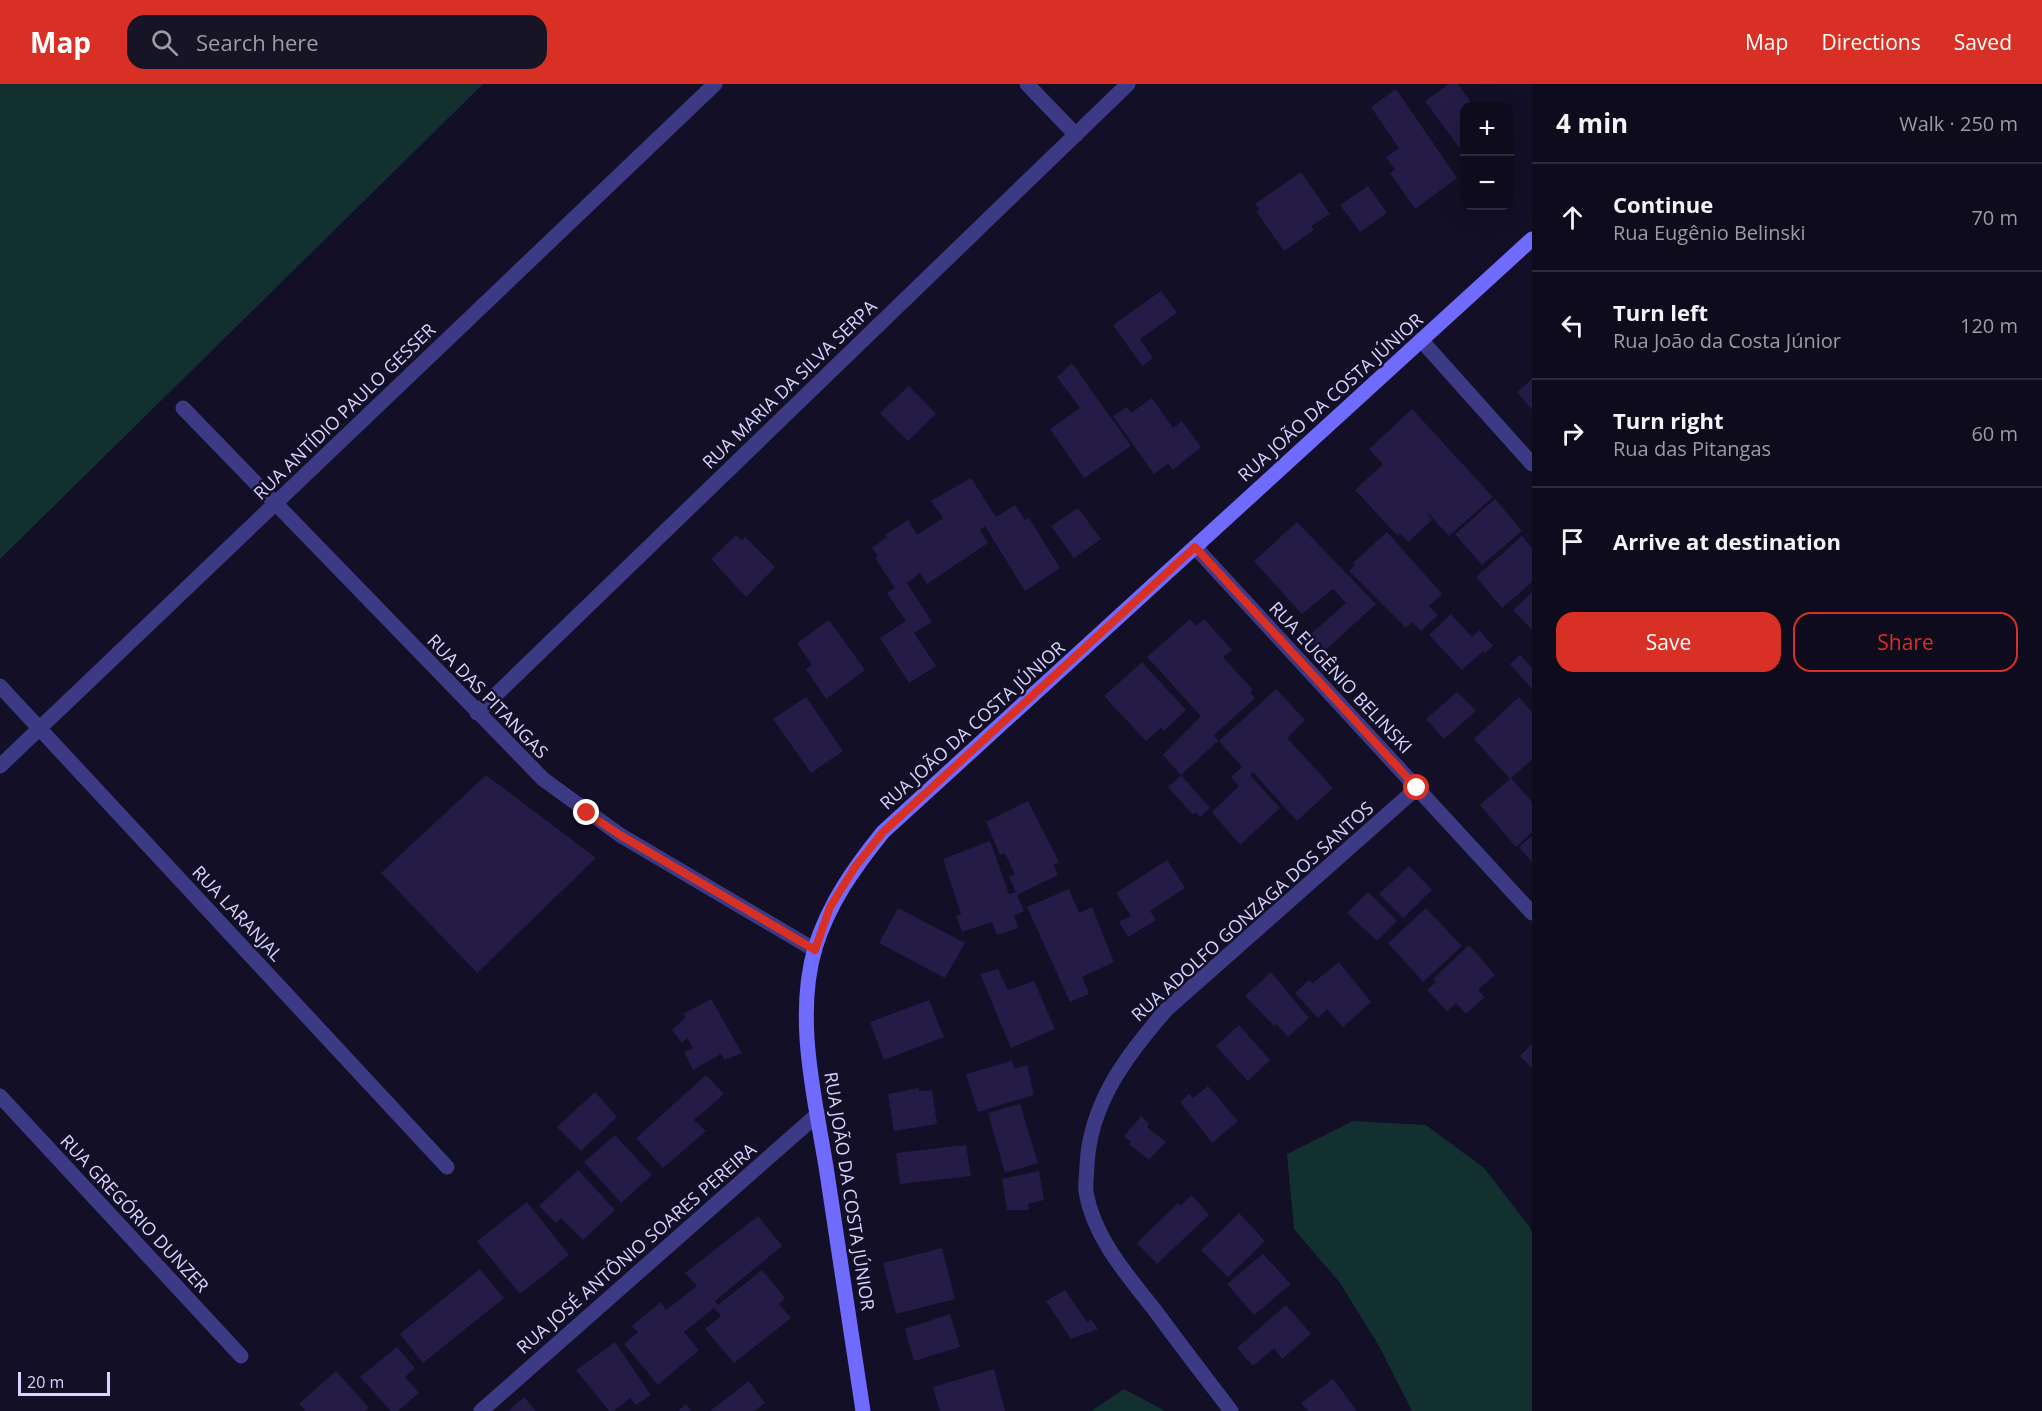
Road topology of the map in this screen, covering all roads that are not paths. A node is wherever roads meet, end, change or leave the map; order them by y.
1 (715, 84) edge
2 (1027, 84) edge
3 (1128, 84) edge
4 (1076, 135) junction
5 (1532, 239) edge
6 (1421, 340) junction
7 (183, 408) dead end
8 (1532, 464) edge
9 (275, 503) junction
10 (1195, 547) junction
11 (0, 686) edge
12 (477, 713) junction
13 (39, 728) junction
14 (0, 766) edge
15 (1417, 788) junction
16 (1532, 912) edge
17 (815, 950) junction
18 (0, 1096) edge
19 (818, 1114) junction
20 (447, 1167) dead end
21 (241, 1356) dead end
22 (481, 1411) edge
23 (863, 1411) edge
24 (1231, 1411) edge

1 - 9 street, RUA ANTÍDIO PAULO GESSER
2 - 4 street
3 - 4 street, RUA MARIA DA SILVA SERPA
4 - 12 street, RUA MARIA DA SILVA SERPA
5 - 6 main road, RUA JOÃO DA COSTA JÚNIOR
6 - 8 street
6 - 10 main road, RUA JOÃO DA COSTA JÚNIOR
7 - 9 street, RUA DAS PITANGAS
9 - 12 street, RUA DAS PITANGAS
9 - 13 street, RUA ANTÍDIO PAULO GESSER
10 - 15 street, RUA EUGÊNIO BELINSKI
10 - 17 main road, RUA JOÃO DA COSTA JÚNIOR
11 - 13 street, RUA LARANJAL
12 - 17 street, RUA DAS PITANGAS
13 - 14 street, RUA ANTÍDIO PAULO GESSER
13 - 20 street, RUA LARANJAL
15 - 16 street, RUA EUGÊNIO BELINSKI
15 - 24 street, RUA ADOLFO GONZAGA DOS SANTOS
17 - 19 main road, RUA JOÃO DA COSTA JÚNIOR
18 - 21 street, RUA GREGÓRIO DUNZER
19 - 22 street, RUA JOSÉ ANTÔNIO SOARES PEREIRA
19 - 23 main road, RUA JOÃO DA COSTA JÚNIOR

